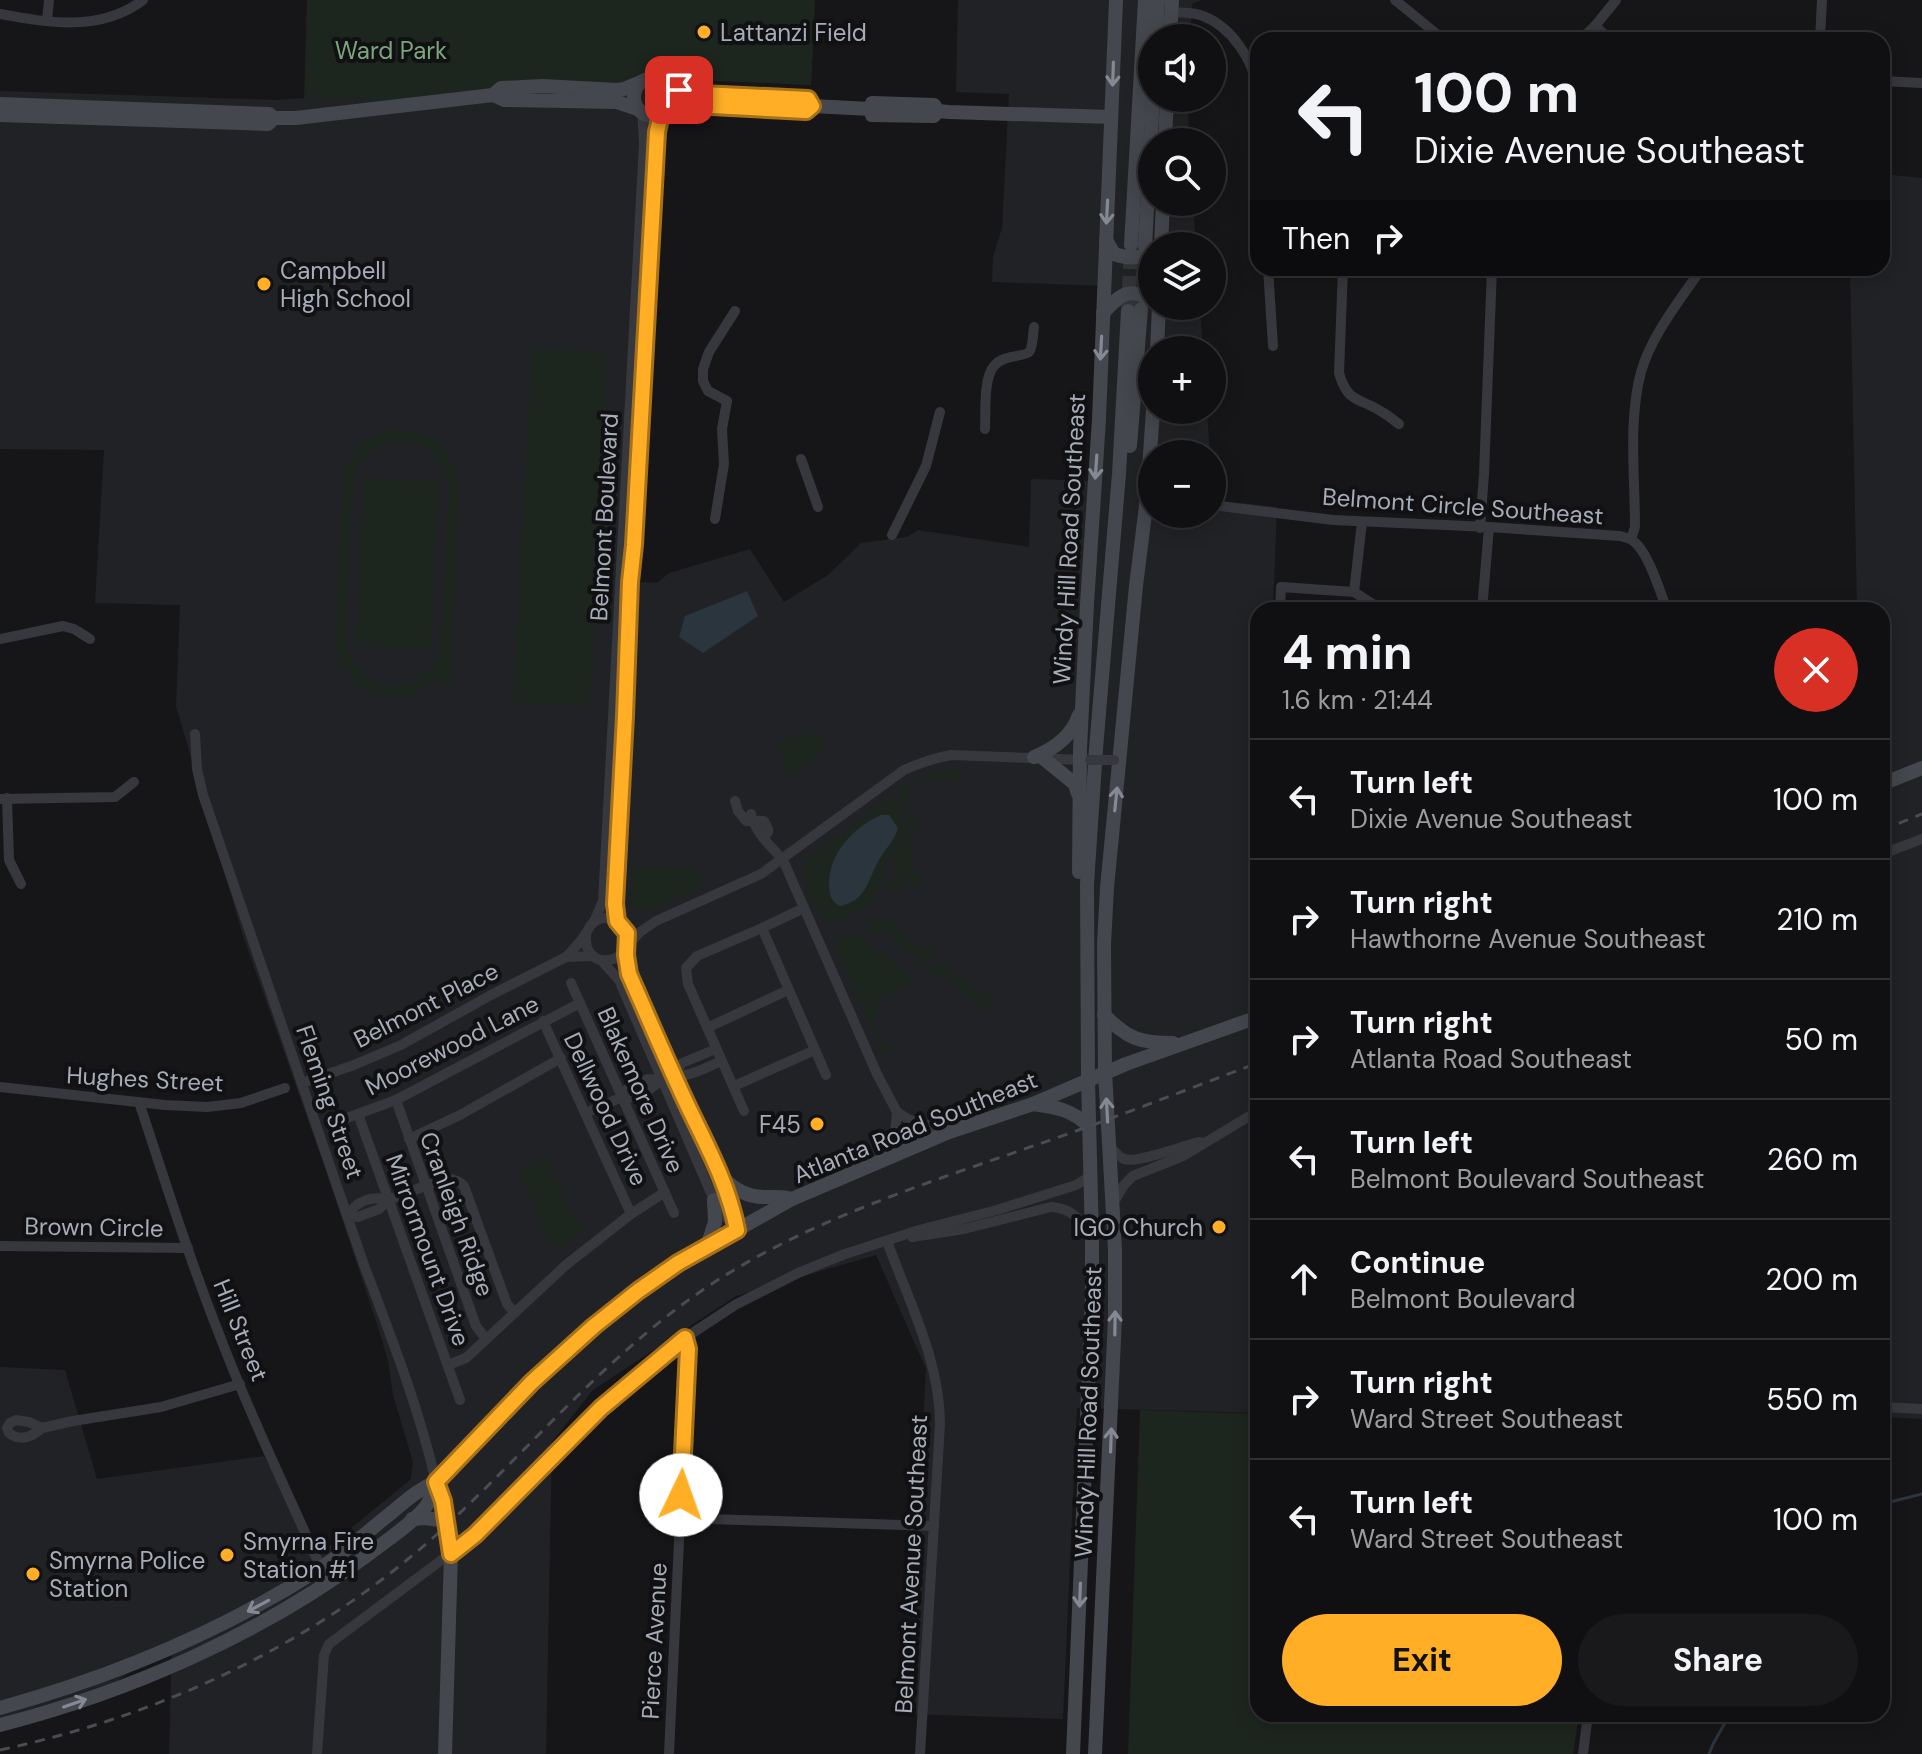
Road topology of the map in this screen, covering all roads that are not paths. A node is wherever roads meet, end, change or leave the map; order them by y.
1 (49, 0) edge
2 (143, 0) edge
3 (1116, 0) edge
4 (1145, 0) edge
5 (1158, 0) edge
6 (1395, 0) edge
7 (1616, 0) edge
8 (1822, 0) edge
9 (1171, 6) edge
10 (0, 14) edge
11 (47, 21) junction
12 (1157, 24) edge
13 (1595, 26) junction
14 (1434, 32) edge
15 (1589, 32) edge
16 (1602, 32) edge
17 (1820, 32) edge
18 (1250, 65) edge
19 (1890, 81) edge
20 (641, 82) junction
21 (1922, 83) edge
22 (667, 84) junction
23 (493, 95) junction
24 (0, 104) edge
25 (812, 106) junction
26 (640, 110) junction
27 (1153, 112) edge
28 (663, 113) junction
29 (0, 115) edge
30 (1111, 117) junction
31 (274, 118) junction
32 (1151, 232) edge
33 (1151, 232) edge
34 (1105, 239) junction
35 (1138, 257) edge
36 (1269, 276) edge
37 (1343, 276) edge
38 (1492, 276) edge
39 (1696, 276) edge
40 (1138, 295) edge
41 (735, 311) dead end
42 (1103, 313) junction
43 (1147, 320) tunnel mouth
44 (1148, 320) tunnel mouth
45 (1034, 327) dead end
46 (1273, 346) dead end
47 (940, 412) dead end
48 (1399, 424) dead end
49 (985, 429) dead end
50 (801, 459) dead end
51 (818, 507) dead end
52 (1226, 507) edge
53 (715, 519) dead end
54 (1362, 522) junction
55 (1484, 527) junction
56 (1145, 528) edge
57 (892, 535) dead end
58 (1631, 539) junction
59 (1354, 592) junction
60 (1280, 602) edge
61 (1370, 602) edge
62 (1482, 602) edge
63 (1664, 602) edge
64 (0, 639) edge
65 (90, 639) dead end
66 (1082, 707) junction
67 (195, 734) dead end
68 (1038, 758) junction
69 (1085, 760) junction
70 (1117, 760) junction
71 (1922, 768) edge
72 (1890, 781) edge
73 (134, 782) dead end
74 (1079, 797) junction
75 (4, 798) edge
76 (735, 801) dead end
77 (1922, 839) edge
78 (1890, 851) edge
79 (783, 860) junction
80 (21, 884) dead end
81 (804, 908) junction
82 (656, 921) junction
83 (594, 922) junction
84 (618, 922) junction
85 (762, 928) junction
86 (586, 934) junction
87 (626, 947) junction
88 (566, 957) junction
89 (597, 958) junction
90 (571, 983) dead end
91 (788, 990) junction
92 (580, 1003) junction
93 (1104, 1015) junction
94 (1250, 1020) edge
95 (543, 1021) junction
96 (707, 1028) junction
97 (1182, 1044) junction
98 (716, 1049) junction
99 (815, 1050) junction
100 (561, 1058) junction
101 (721, 1061) junction
102 (1105, 1072) junction
103 (673, 1075) junction
104 (826, 1075) dead end
105 (662, 1080) junction
106 (1088, 1080) junction
107 (302, 1083) junction
108 (734, 1086) junction
109 (0, 1087) edge
110 (285, 1088) dead end
111 (622, 1097) junction
112 (396, 1100) junction
113 (139, 1102) junction
114 (1033, 1104) junction
115 (744, 1111) dead end
116 (897, 1112) junction
117 (586, 1113) junction
118 (358, 1114) junction
119 (1250, 1116) edge
120 (341, 1120) dead end
121 (1089, 1127) junction
122 (949, 1132) junction
123 (409, 1139) junction
124 (1210, 1140) junction
125 (1110, 1147) junction
126 (888, 1157) junction
127 (1091, 1172) junction
128 (722, 1177) junction
129 (426, 1186) junction
130 (665, 1192) junction
131 (792, 1199) junction
132 (388, 1200) junction
133 (714, 1200) junction
134 (1113, 1204) junction
135 (674, 1213) dead end
136 (631, 1214) junction
137 (348, 1215) junction
138 (737, 1230) junction
139 (1092, 1238) junction
140 (887, 1241) junction
141 (0, 1246) edge
142 (707, 1247) junction
143 (188, 1248) junction
144 (515, 1313) junction
145 (685, 1338) junction
146 (486, 1339) junction
147 (448, 1365) junction
148 (240, 1384) junction
149 (460, 1400) dead end
150 (1890, 1407) edge
151 (1922, 1409) edge
152 (42, 1428) dead end
153 (436, 1482) junction
154 (680, 1518) junction
155 (412, 1519) junction
156 (447, 1521) junction
157 (934, 1526) junction
158 (451, 1554) junction
159 (322, 1567) junction
160 (0, 1708) edge
161 (1587, 1722) edge
162 (0, 1725) edge
163 (317, 1754) edge
164 (445, 1754) edge
165 (669, 1754) edge
166 (920, 1754) edge
167 (1073, 1754) edge
168 (1095, 1754) edge
169 (1583, 1754) edge

1 - 11 street
2 - 11 street
3 -> 30 main road, Windy Hill Road Southeast
4 - 32 main road
5 - 12 main road
6 - 14 street
7 - 13 street
8 - 17 street
9 - 18 street
10 - 11 street
13 - 15 street
13 - 16 street
19 - 21 street
20 - 22 main road
20 - 23 main road
20 - 26 main road
22 - 25 main road
22 - 28 main road
23 - 26 main road
23 - 31 main road
24 - 31 main road
25 - 28 main road
25 - 30 main road
26 - 28 main road
26 - 83 street, Belmont Boulevard
27 - 33 main road
28 - 84 street, Belmont Boulevard
29 - 31 main road
30 -> 34 main road, Windy Hill Road Southeast
34 - 35 main road
34 - 42 main road, Windy Hill Road Southeast
36 - 46 street
37 - 48 street
38 - 55 street
39 - 58 street
40 - 42 main road
41 - 53 street
42 -> 66 main road, Windy Hill Road Southeast
43 - 106 main road, Windy Hill Road Southeast
44 - 102 main road, Windy Hill Road Southeast
45 - 49 street
47 - 57 street
50 - 51 street
52 - 54 street, Belmont Circle Southeast
54 - 55 street, Belmont Circle Southeast
54 - 59 street
55 - 58 street, Belmont Circle Southeast
55 - 62 street
56 - 70 main road, Windy Hill Road Southeast
58 - 63 street, Belmont Circle Southeast
59 - 60 street
59 - 61 street
64 - 65 street
66 - 68 main road
66 - 69 main road, Windy Hill Road Southeast
67 - 107 street, Fleming Street
68 - 69 street
68 - 74 main road
68 - 79 street
69 - 70 street, bridge
69 - 74 main road, Windy Hill Road Southeast
93 -> 70 main road, Windy Hill Road Southeast
71 - 72 main road
73 - 75 street
74 - 106 main road, Windy Hill Road Southeast
75 - 80 street
76 - 79 street
77 - 78 street
79 - 81 street
79 - 82 street
81 - 85 street
81 - 116 street
82 - 84 street
82 - 87 street
83 - 84 street
83 - 86 street
84 - 87 street
85 - 91 street
85 - 96 street
86 - 88 street, Belmont Place
86 - 89 street
87 - 89 street
87 - 103 street
88 - 89 street, Belmont Place
88 - 107 street, Belmont Place
89 - 105 street
90 - 92 street, Blakemore Drive
91 - 96 street
91 - 99 street
92 - 95 street, Moorewood Lane
92 - 111 street, Blakemore Drive
93 - 97 main road
93 - 102 main road, Windy Hill Road Southeast
94 - 97 main road, Atlanta Road Southeast
95 - 100 street, Dellwood Drive
95 - 112 street, Moorewood Lane
96 - 98 street
97 - 102 main road, Atlanta Road Southeast
98 - 101 street
98 - 103 street
99 - 104 street
99 - 108 street
100 - 117 street, Dellwood Drive
100 - 123 street
101 - 103 street
101 - 108 street
102 - 106 main road, Atlanta Road Southeast
125 -> 102 main road, Windy Hill Road Southeast
103 - 105 street
103 - 128 street
105 - 111 street
105 - 133 street
106 - 114 main road, Atlanta Road Southeast
106 - 121 main road, Windy Hill Road Southeast
107 - 137 street, Fleming Street
108 - 115 street
109 - 113 street, Hughes Street
110 - 113 street, Hughes Street
111 - 117 street
111 - 130 street, Blakemore Drive
112 - 118 street, Moorewood Lane
112 - 123 street, Cranleigh Ridge
113 - 143 street, Hill Street
114 - 121 main road
114 - 122 main road, Atlanta Road Southeast
116 - 122 street
116 - 126 street
117 - 136 street, Dellwood Drive
118 - 120 street, Moorewood Lane
118 - 132 street, Mirrormount Drive
119 - 124 street
121 - 127 main road, Windy Hill Road Southeast
122 - 126 main road, Atlanta Road Southeast
123 - 129 street, Cranleigh Ridge
124 - 125 street
124 - 134 street
125 - 134 main road, Windy Hill Road Southeast
126 - 131 main road, Atlanta Road Southeast
127 - 139 main road, Windy Hill Road Southeast
127 - 140 street
128 - 131 main road
128 - 138 street
129 - 132 street
129 - 144 street
129 - 146 street, Cranleigh Ridge
130 - 135 street, Blakemore Drive
130 - 136 street
131 - 138 main road, Atlanta Road Southeast
132 - 137 street
132 - 147 street, Mirrormount Drive
133 - 138 street
133 - 142 main road
168 -> 134 main road, Windy Hill Road Southeast
136 - 144 street
137 - 153 street, Fleming Street
138 - 142 main road, Atlanta Road Southeast
139 - 140 street
139 -> 167 main road, Windy Hill Road Southeast
140 - 145 street
140 - 157 street, Belmont Avenue Southeast
141 - 143 street, Brown Circle
142 - 153 main road, Atlanta Road Southeast
143 - 148 street, Hill Street
144 - 146 street
145 - 154 street, Pierce Avenue
145 - 158 street
146 - 147 street
147 - 149 street, Mirrormount Drive
148 - 152 street
148 - 159 street, Hill Street
150 - 151 street
153 - 155 main road, Atlanta Road Southeast
153 - 156 main road
153 - 159 main road, Atlanta Road Southeast
154 - 157 street
154 - 165 street, Pierce Avenue
155 - 156 main road
162 -> 155 main road, Atlanta Road Southeast
156 - 158 main road
157 - 166 street, Belmont Avenue Southeast
158 - 163 street
158 - 164 main road
159 -> 160 main road, Atlanta Road Southeast
161 - 169 street

